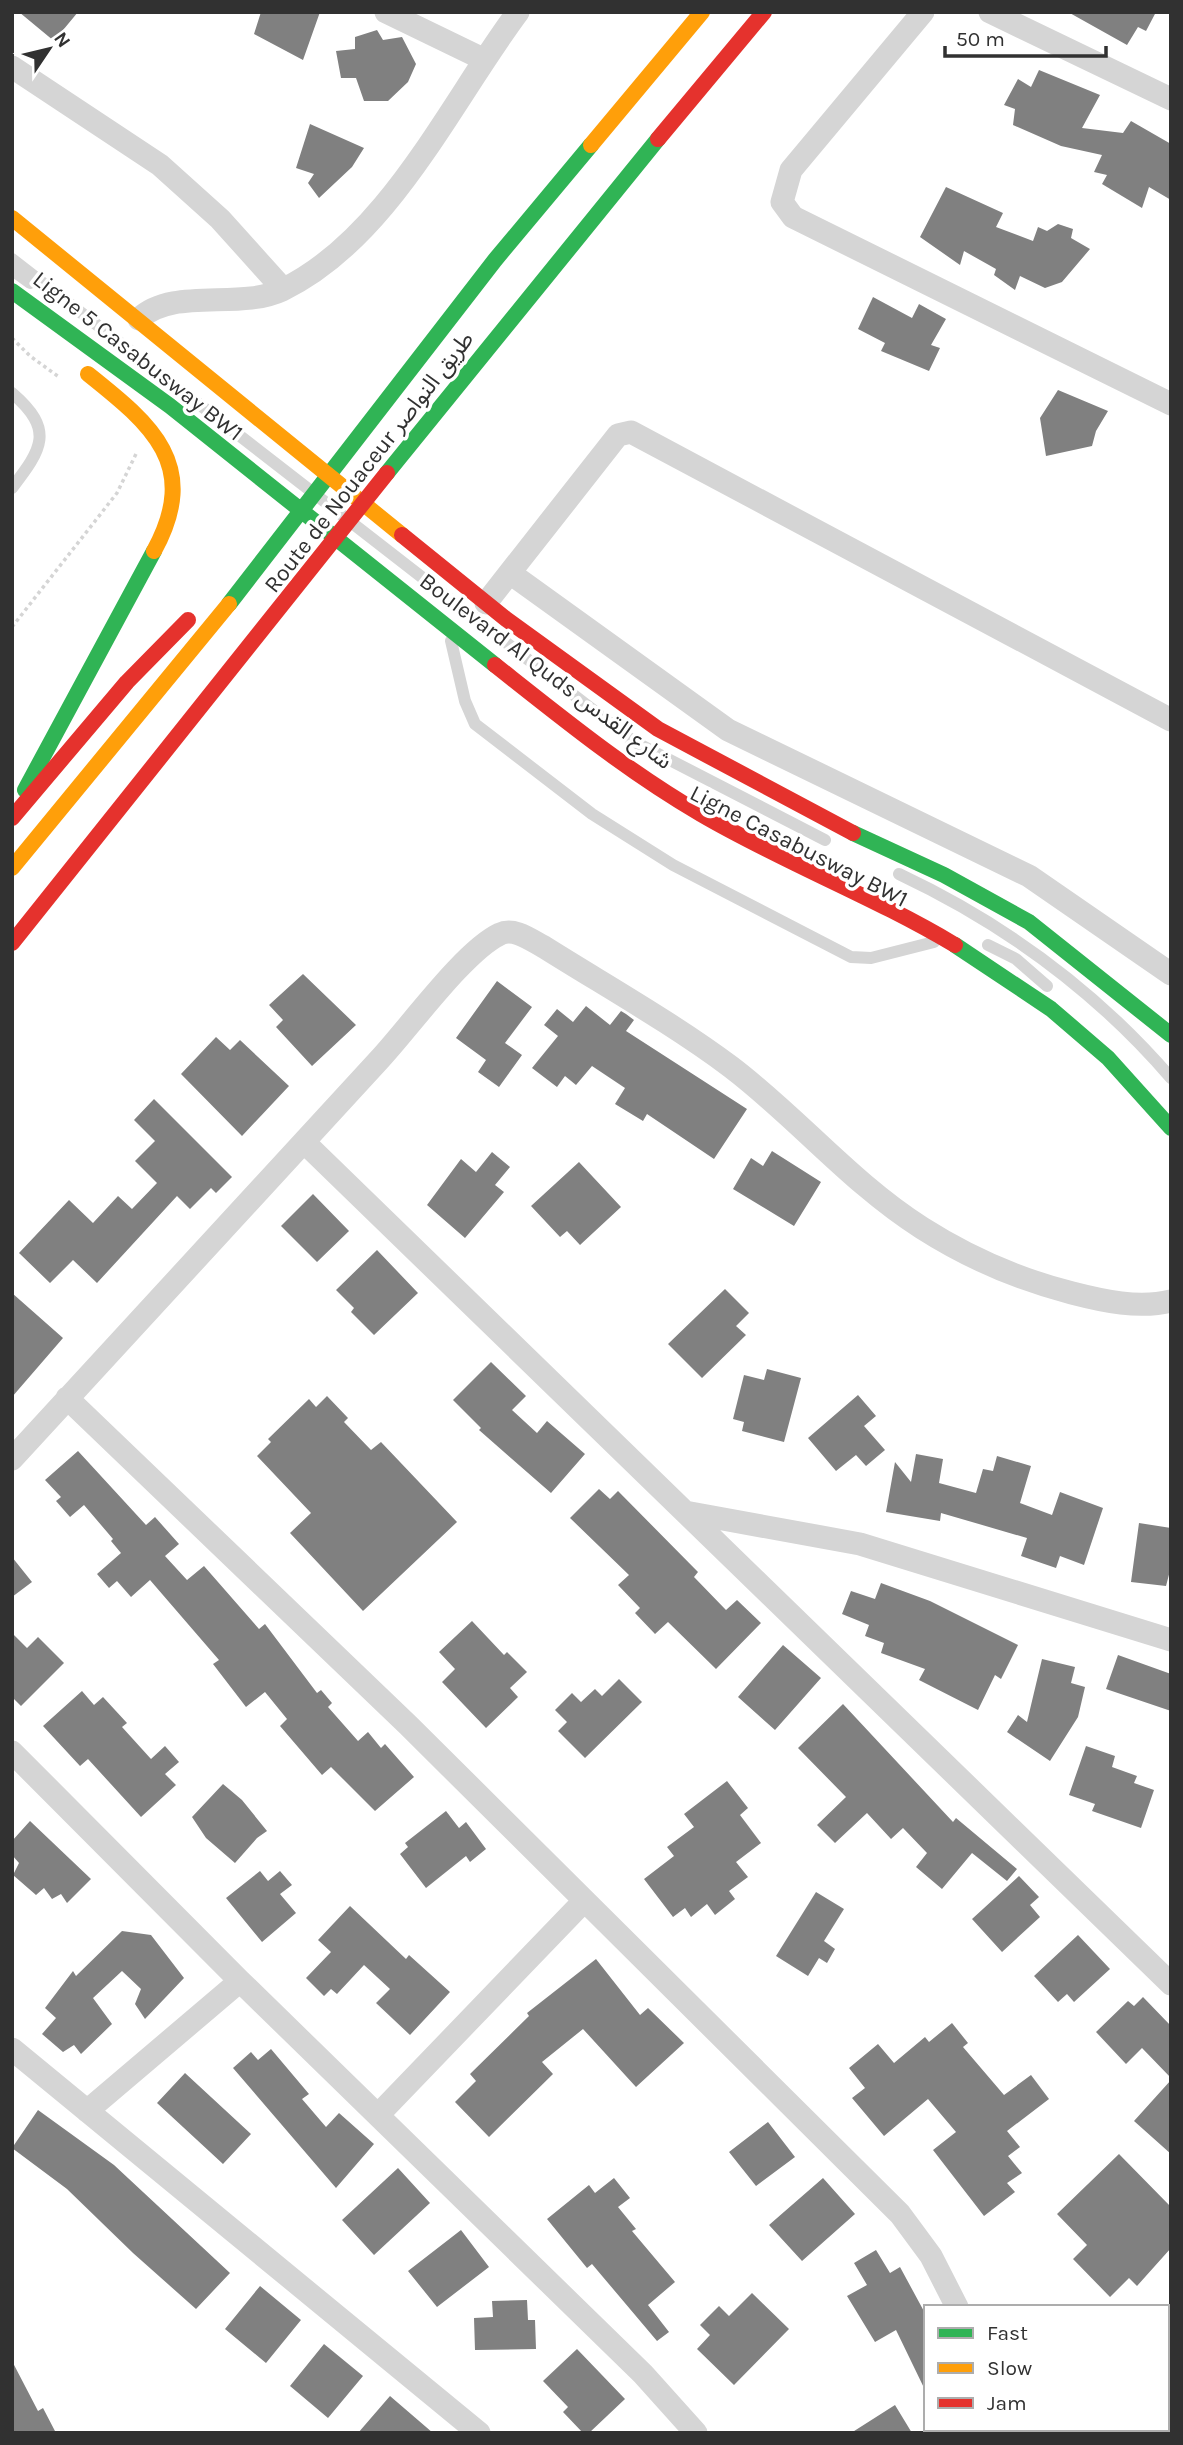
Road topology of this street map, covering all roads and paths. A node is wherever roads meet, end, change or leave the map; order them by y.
1 (386, 12) edge
2 (518, 12) edge
3 (702, 12) edge
4 (764, 12) edge
5 (923, 12) edge
6 (990, 12) edge
7 (483, 59) junction
8 (12, 67) edge
9 (1171, 99) edge
10 (12, 218) edge
11 (12, 259) edge
12 (12, 270) edge
13 (283, 289) junction
14 (12, 291) edge
15 (139, 319) junction
16 (59, 325) junction
17 (12, 338) edge
18 (61, 379) dead end
19 (12, 393) edge
20 (1171, 404) edge
21 (139, 444) dead end
22 (257, 460) junction
23 (12, 488) edge
24 (378, 556) junction
25 (260, 566) junction
26 (510, 573) junction
27 (486, 603) junction
28 (12, 627) edge
29 (447, 628) junction
30 (1171, 720) edge
31 (683, 787) dead end
32 (12, 818) edge
33 (836, 845) dead end
34 (12, 868) edge
35 (885, 868) dead end
36 (946, 939) junction
37 (980, 941) dead end
38 (12, 943) edge
39 (1171, 974) edge
40 (1057, 993) dead end
41 (1171, 1035) edge
42 (1171, 1078) edge
43 (1171, 1128) edge
44 (304, 1142) junction
45 (1171, 1301) edge
46 (67, 1398) junction
47 (12, 1459) edge
48 (685, 1512) junction
49 (1171, 1640) edge
50 (12, 1752) edge
51 (584, 1901) junction
52 (240, 1981) junction
53 (1171, 1984) edge
54 (12, 2049) edge
55 (87, 2111) junction
56 (378, 2115) junction
57 (956, 2305) edge
58 (479, 2433) edge
59 (696, 2433) edge

1 - 7 street
2 - 7 street
3 - 25 main road, Route de Nouaceur طريق النواصر
4 - 38 main road, Route de Nouaceur طريق النواصر
5 - 20 street
6 - 9 street
7 - 13 street
8 - 13 street
10 - 15 main road, Boulevard Al Quds شارع القدس
11 - 22 lane, Ligne 5 Casabusway BW1
12 - 22 lane, Ligne 5 Casabusway BW1
13 - 15 street
14 - 16 main road, Boulevard Al Quds شارع القدس
15 - 27 main road, Boulevard Al Quds شارع القدس
16 - 22 main road, Boulevard Al Quds شارع القدس
16 - 32 main road
17 - 18 path
19 - 23 lane
21 - 28 path
22 - 24 main road, Boulevard Al Quds شارع القدس
24 - 29 main road, Boulevard Al Quds شارع القدس
24 - 31 lane, Ligne Casabusway BW1
24 - 33 lane, Ligne Casabusway BW1
25 - 32 main road
25 - 34 main road, Route de Nouaceur طريق النواصر
26 - 27 street
26 - 30 street
26 - 39 street
27 - 41 main road, Boulevard Al Quds شارع القدس
29 - 36 main road, Boulevard Al Quds شارع القدس
29 - 36 lane
35 - 42 lane, Ligne Casabusway BW1
36 - 43 main road, Boulevard Al Quds شارع القدس
37 - 40 lane
44 - 45 street
44 - 46 street
44 - 48 street
46 - 47 street
46 - 51 street
48 - 49 street
48 - 53 street
50 - 52 street
51 - 56 street
51 - 57 street
52 - 55 street
52 - 56 street
54 - 55 street
55 - 58 street
56 - 59 street

